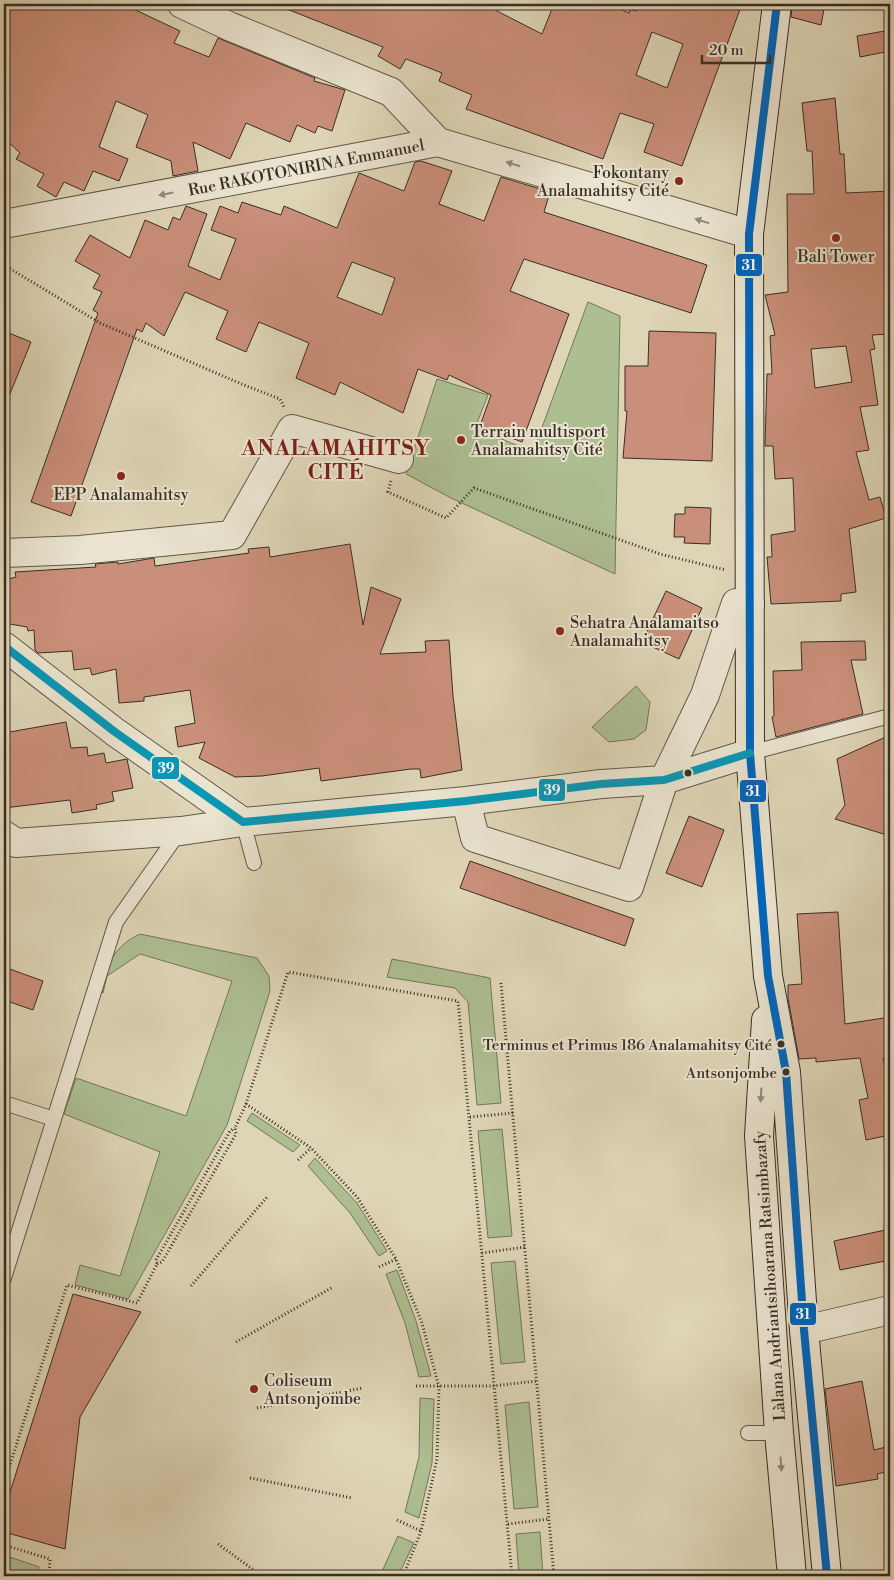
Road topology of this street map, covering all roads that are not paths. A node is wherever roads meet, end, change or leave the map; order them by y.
1 (182, 4) edge
2 (777, 4) edge
3 (438, 142) junction
4 (4, 224) edge
5 (749, 234) junction
6 (399, 459) road end
7 (4, 553) edge
8 (750, 604) junction
9 (4, 646) edge
10 (890, 716) edge
11 (750, 753) junction
12 (664, 780) junction
13 (466, 801) junction
14 (243, 822) junction
15 (180, 830) junction
16 (4, 835) edge
17 (254, 862) dead end
18 (768, 976) junction
19 (4, 1103) edge
20 (54, 1119) junction
21 (4, 1278) edge
22 (890, 1310) edge
23 (804, 1330) junction
24 (748, 1433) dead end
25 (779, 1433) junction
26 (792, 1576) edge
27 (827, 1576) edge

1 - 3 street
2 - 5 street, Làlana Andriantsihoarana Ratsimbazafy
3 -> 4 street, Rue RAKOTONIRINA Emmanuel
5 -> 3 street, Rue RAKOTONIRINA Emmanuel
5 - 8 street, Làlana Andriantsihoarana Ratsimbazafy
6 - 7 street
8 - 11 street, Làlana Andriantsihoarana Ratsimbazafy
8 - 12 street
9 - 14 street
10 - 11 lane
11 - 12 street
11 - 18 street, Làlana Andriantsihoarana Ratsimbazafy
12 - 13 street
12 - 13 street
13 - 14 street
14 - 15 street
14 - 17 lane
15 - 16 street
15 - 20 lane
18 - 23 street, Làlana Andriantsihoarana Ratsimbazafy
18 -> 25 street, Làlana Andriantsihoarana Ratsimbazafy
19 - 20 lane
20 - 21 lane
22 - 23 street
23 - 27 street, Làlana Andriantsihoarana Ratsimbazafy
24 - 25 lane
25 -> 26 street, Làlana Andriantsihoarana Ratsimbazafy

